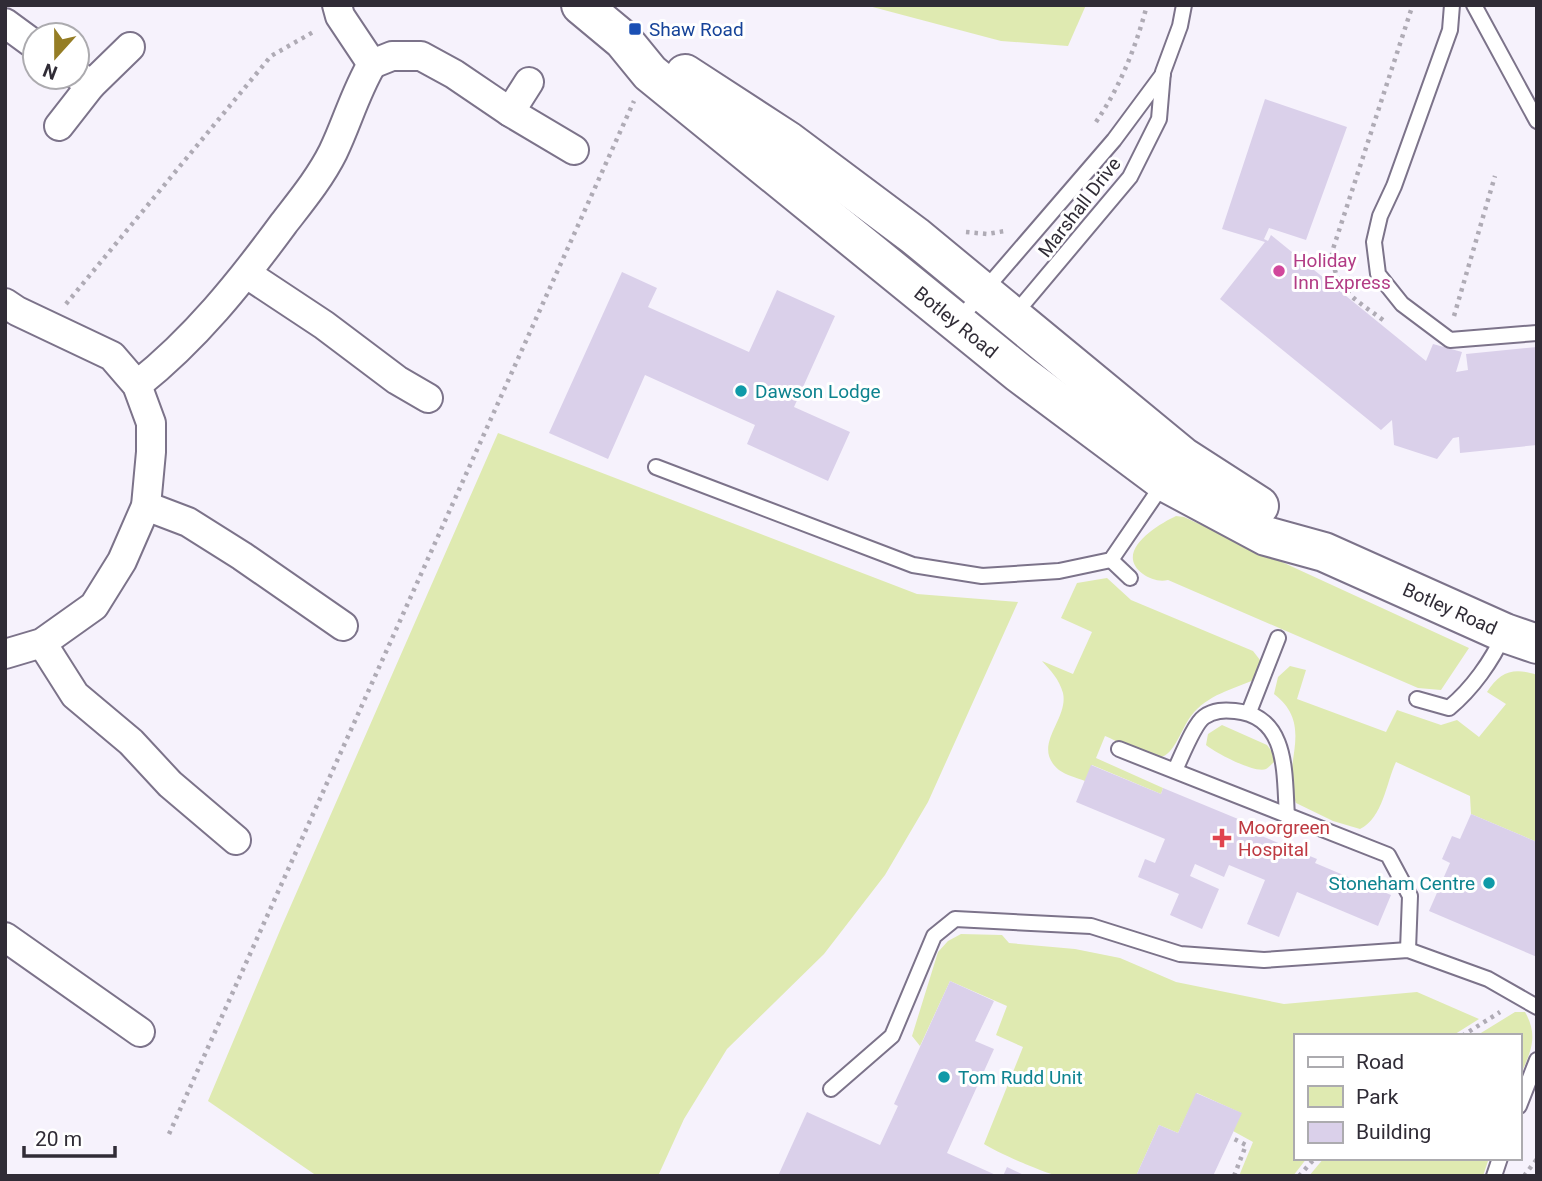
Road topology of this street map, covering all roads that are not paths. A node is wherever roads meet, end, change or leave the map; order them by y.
1 (581, 5) edge
2 (1184, 5) edge
3 (1452, 5) edge
4 (1474, 5) edge
5 (339, 11) edge
6 (5, 23) edge
7 (21, 35) edge
8 (623, 40) junction
9 (130, 47) dead end
10 (372, 64) junction
11 (1163, 72) junction
12 (91, 75) edge
13 (529, 82) dead end
14 (78, 91) edge
15 (510, 112) junction
16 (1537, 121) edge
17 (60, 126) dead end
18 (574, 150) dead end
19 (247, 274) junction
20 (984, 292) junction
21 (9, 313) edge
22 (957, 323) junction
23 (1001, 331) junction
24 (1537, 333) edge
25 (137, 385) junction
26 (428, 398) dead end
27 (656, 467) dead end
28 (1174, 470) junction
29 (146, 506) junction
30 (1111, 559) junction
31 (1130, 578) dead end
32 (343, 626) dead end
33 (1526, 637) edge
34 (1278, 638) dead end
35 (42, 643) junction
36 (5, 654) edge
37 (1418, 699) dead end
38 (1249, 712) junction
39 (1119, 749) dead end
40 (1175, 770) junction
41 (1287, 816) junction
42 (236, 841) dead end
43 (5, 937) edge
44 (1408, 950) junction
45 (1537, 1007) edge
46 (140, 1032) dead end
47 (1537, 1060) edge
48 (831, 1089) dead end
49 (1521, 1101) edge

1 - 8 main road, Botley Road
2 - 11 lane, Marshall Drive
3 - 24 lane
4 - 16 lane
5 - 10 street
6 - 7 street
8 - 20 main road, Botley Road
8 - 22 main road, Botley Road
9 - 12 street
10 - 15 street
10 - 19 street
11 - 20 lane, Marshall Drive
11 - 23 lane, Marshall Drive
13 - 15 street
14 - 17 street
15 - 18 street
19 - 25 street
19 - 26 street
20 - 22 lane, Marshall Drive
20 - 23 main road, Botley Road
21 - 25 street
22 - 23 main road, Botley Road
23 - 28 main road, Botley Road
25 - 29 street
27 - 30 lane
28 - 30 lane
28 - 33 main road, Botley Road
29 - 32 street
29 - 35 street
30 - 31 lane
33 - 37 lane
34 - 38 lane
35 - 36 street
35 - 42 street
38 - 40 lane
38 - 41 lane
39 - 40 lane
40 - 41 lane
41 - 44 lane
43 - 46 street
44 - 45 lane
44 - 48 lane
47 - 49 lane

